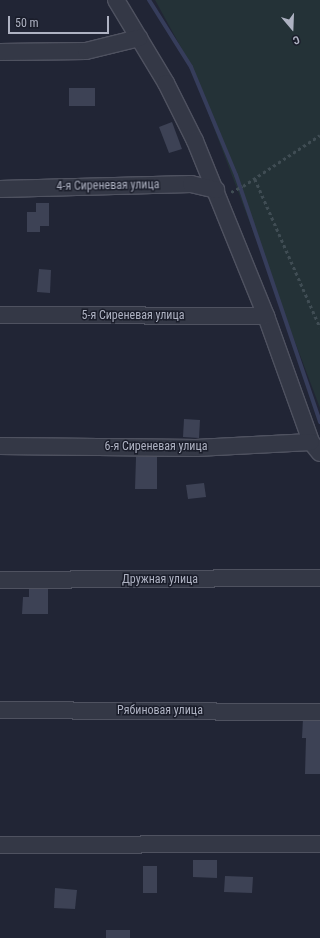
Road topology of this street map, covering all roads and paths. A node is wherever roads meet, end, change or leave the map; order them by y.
1 (116, 0) edge
2 (139, 38) junction
3 (0, 52) edge
4 (320, 135) edge
5 (255, 179) junction
6 (0, 189) edge
7 (224, 191) junction
8 (0, 315) edge
9 (266, 316) junction
10 (320, 327) edge
11 (0, 446) edge
12 (316, 447) edge
13 (320, 578) edge
14 (0, 580) edge
15 (0, 710) edge
16 (320, 712) edge
17 (320, 844) edge
18 (0, 845) edge

1 - 2 street
2 - 3 street
2 - 7 street
4 - 5 path
5 - 7 path
5 - 10 path
6 - 7 street, 4-я Сиреневая улица
7 - 9 street
8 - 9 street, 5-я Сиреневая улица
9 - 12 street
11 - 12 street, 6-я Сиреневая улица
13 - 14 street, Дружная улица
15 - 16 street, Рябиновая улица
17 - 18 street

